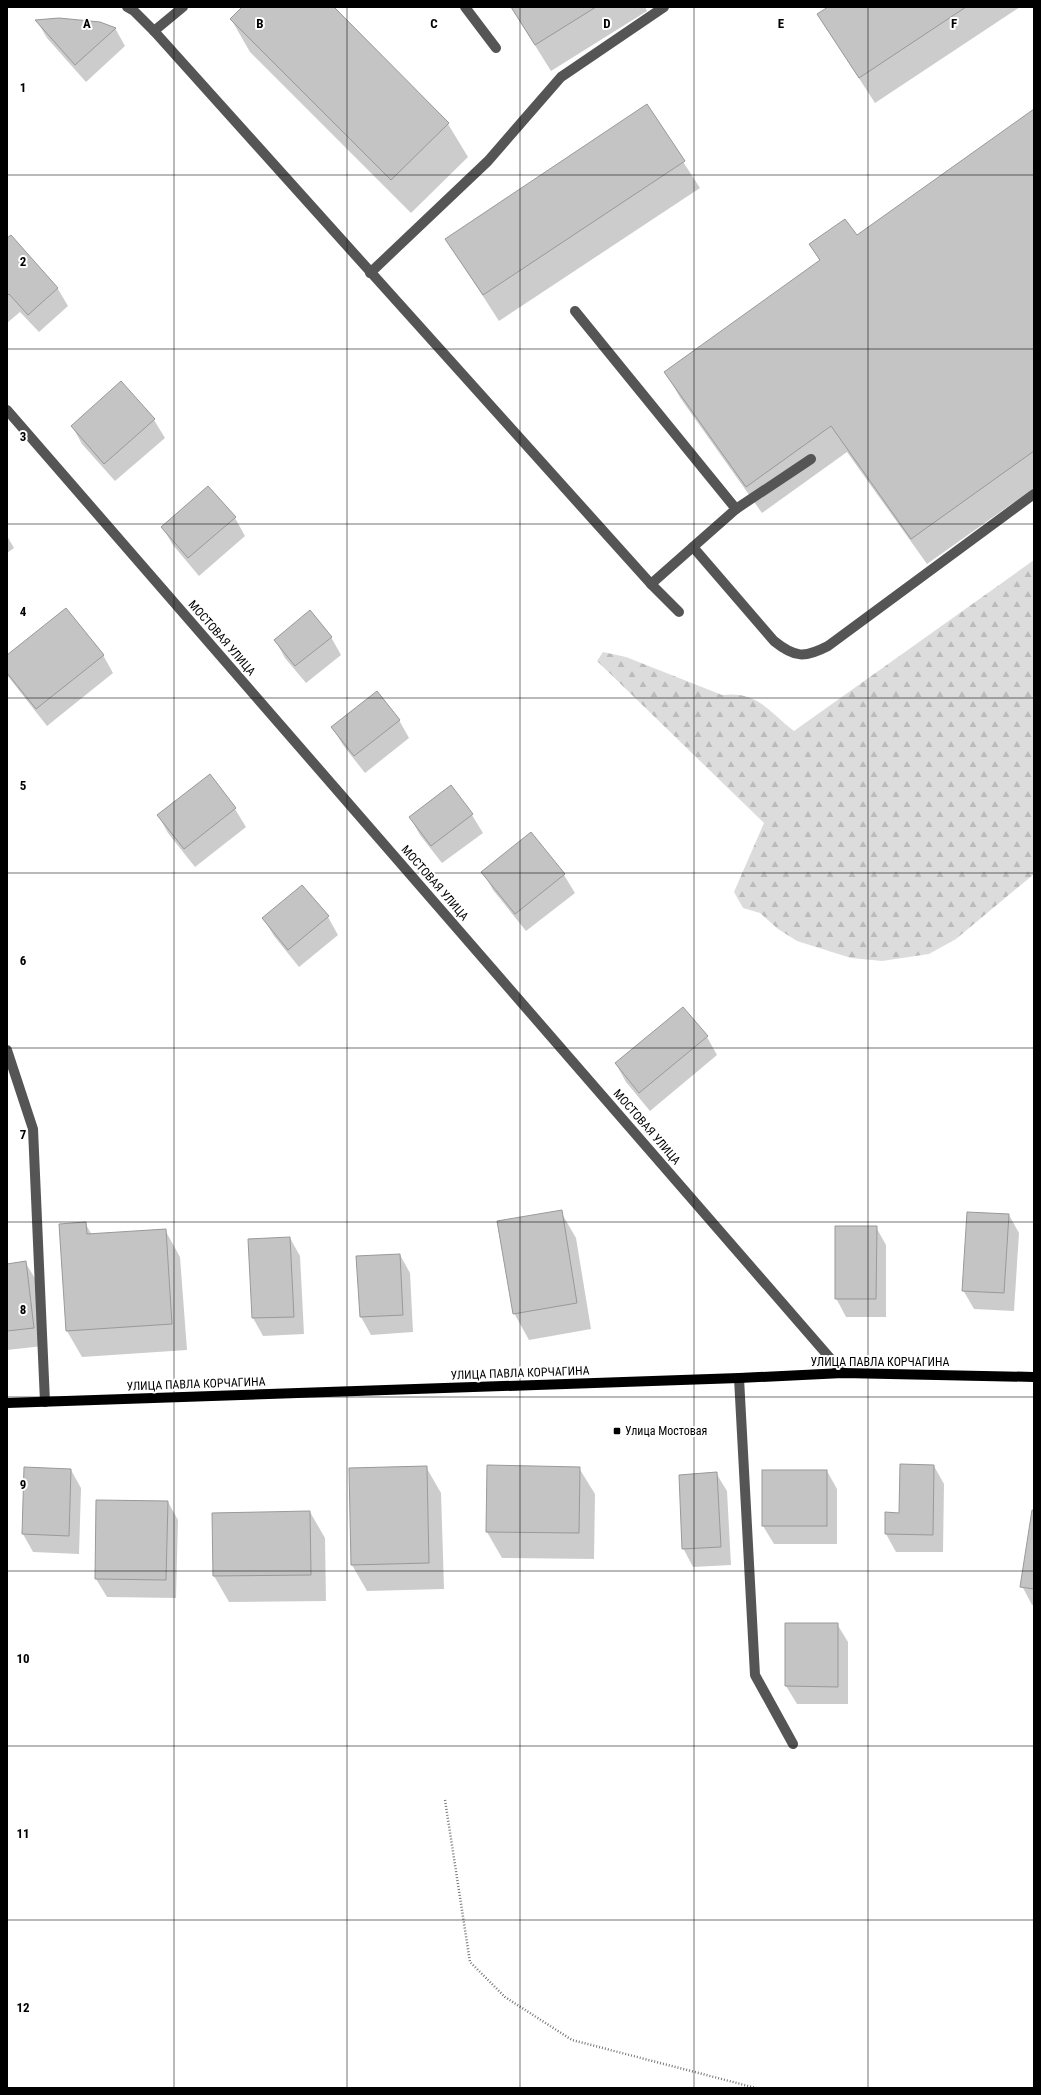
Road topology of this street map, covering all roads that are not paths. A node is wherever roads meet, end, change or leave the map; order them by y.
1 (127, 7) edge
2 (182, 7) edge
3 (465, 7) edge
4 (664, 7) edge
5 (154, 31) junction
6 (496, 48) dead end
7 (370, 273) junction
8 (575, 311) dead end
9 (7, 410) edge
10 (811, 459) dead end
11 (1034, 494) edge
12 (736, 509) junction
13 (693, 547) junction
14 (651, 584) junction
15 (679, 612) dead end
16 (7, 1050) edge
17 (843, 1373) junction
18 (1034, 1377) edge
19 (739, 1378) junction
20 (45, 1402) junction
21 (7, 1403) edge
22 (793, 1744) dead end

1 - 5 street
2 - 5 street
3 - 6 street
4 - 7 street
5 - 7 street
7 - 14 street
8 - 12 street
9 - 17 street, МОСТОВАЯ УЛИЦА
10 - 12 street
11 - 13 street
12 - 13 street
13 - 14 street
14 - 15 street
16 - 20 street
17 - 18 main road, УЛИЦА ПАВЛА КОРЧАГИНА
17 - 19 main road, УЛИЦА ПАВЛА КОРЧАГИНА
19 - 20 main road, УЛИЦА ПАВЛА КОРЧАГИНА
19 - 22 street
20 - 21 main road, УЛИЦА ПАВЛА КОРЧАГИНА

